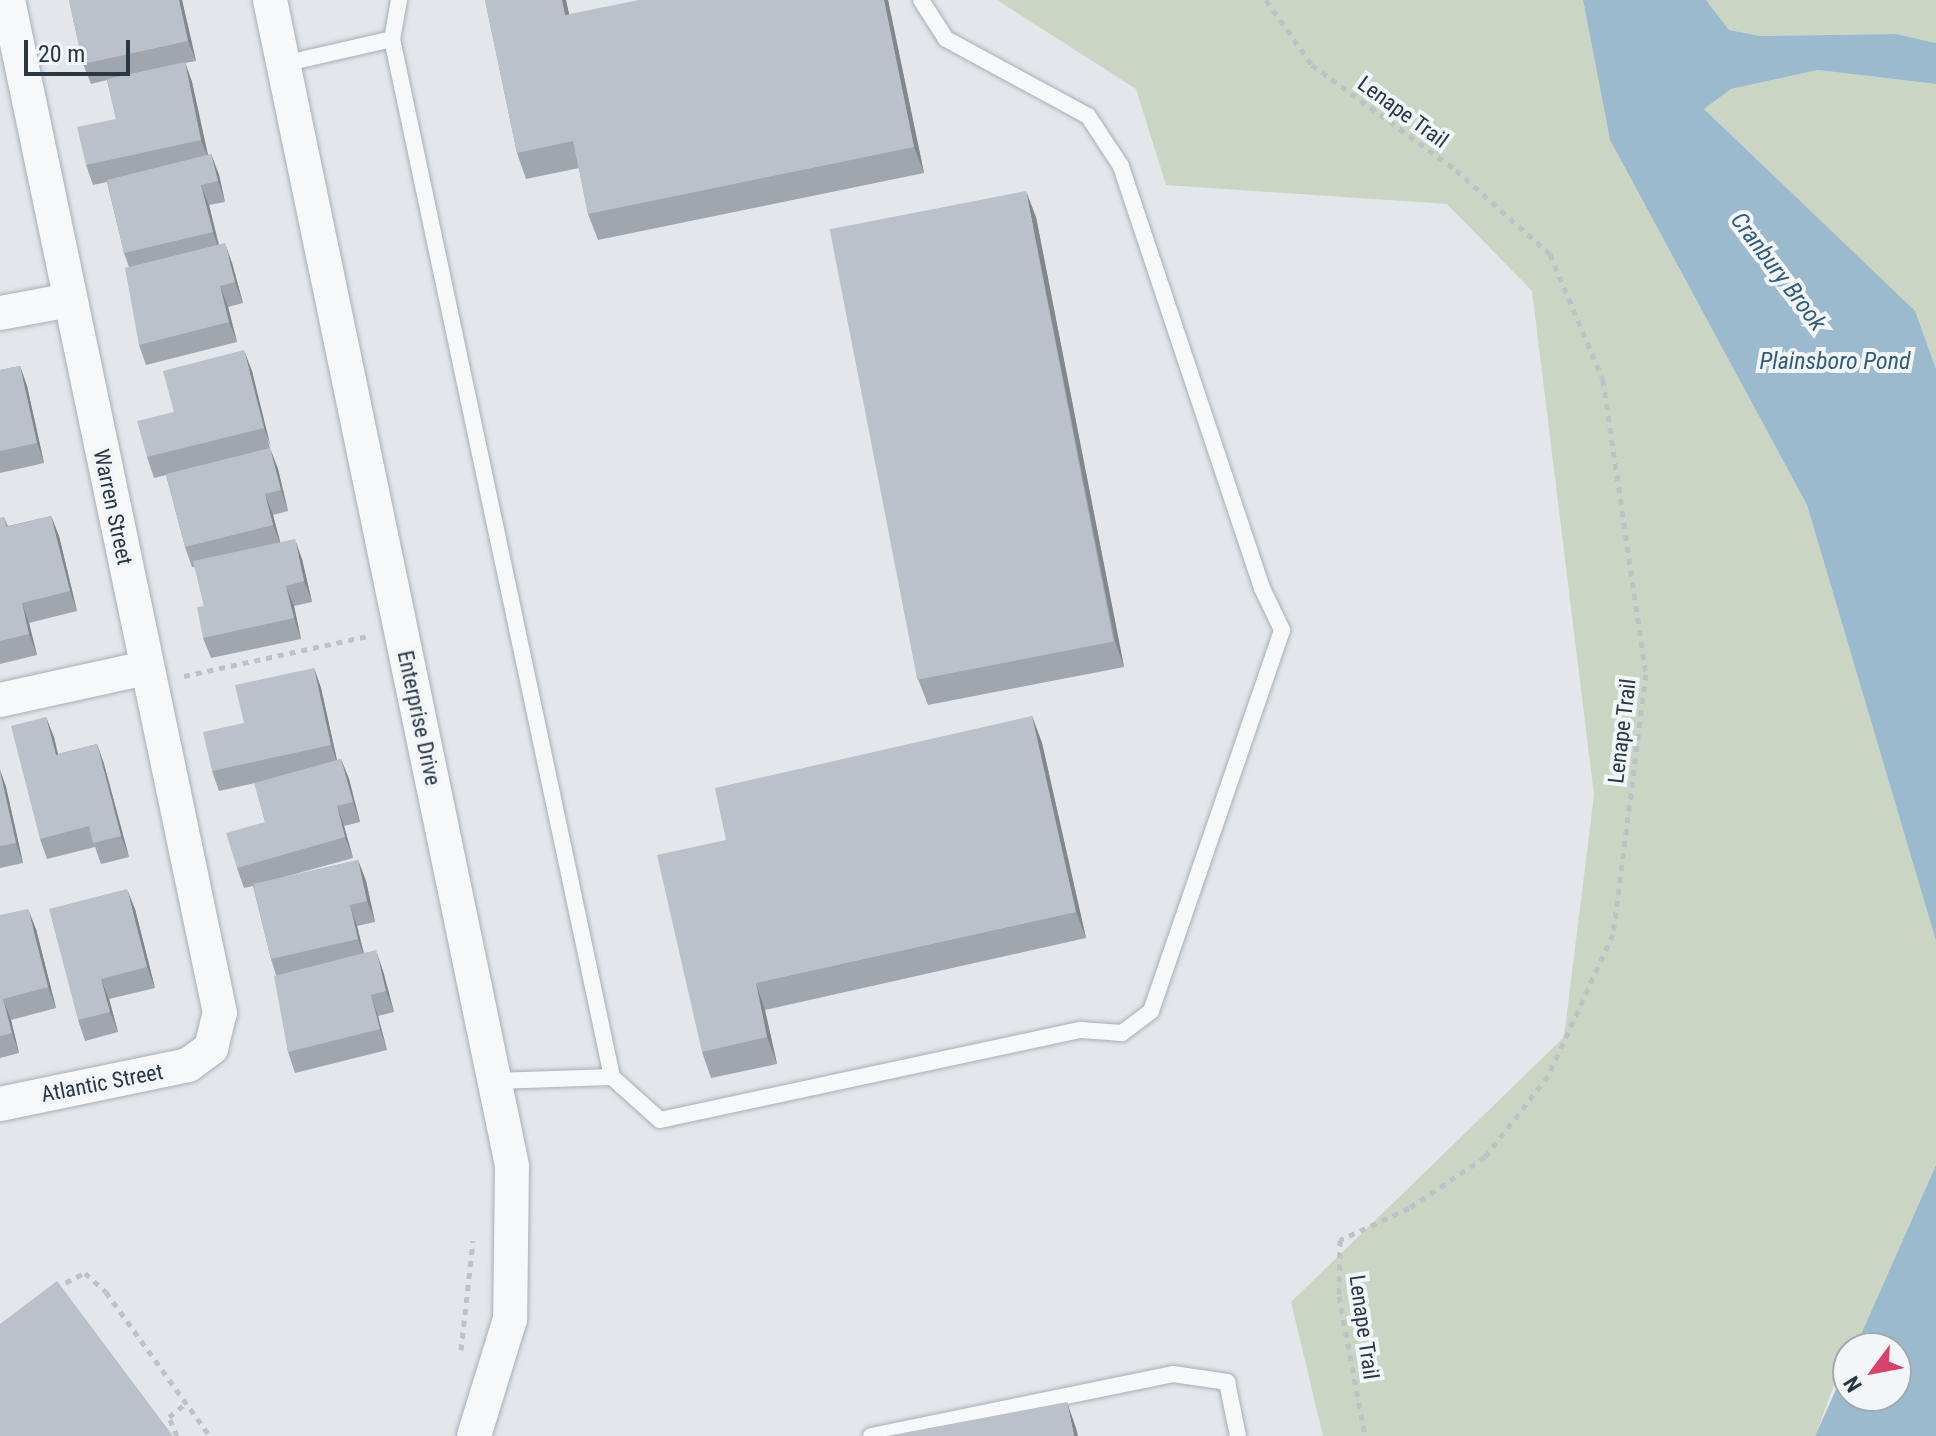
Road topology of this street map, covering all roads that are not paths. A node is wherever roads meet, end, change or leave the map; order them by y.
1 (8, 0) edge
2 (270, 0) edge
3 (399, 0) edge
4 (921, 0) edge
5 (392, 39) junction
6 (283, 64) junction
7 (70, 300) junction
8 (0, 313) edge
9 (149, 683) junction
10 (0, 700) edge
11 (220, 1013) joint
12 (612, 1077) junction
13 (495, 1081) junction
14 (0, 1104) edge
15 (474, 1436) edge
16 (871, 1436) edge
17 (1238, 1436) edge

1 - 7 street, Warren Street
2 - 6 street, Enterprise Drive
3 - 5 lane
4 - 12 lane
5 - 6 lane
5 - 12 lane
6 - 13 street, Enterprise Drive
7 - 8 street
7 - 9 street, Warren Street
9 - 10 street
9 - 11 street, Warren Street
11 - 14 street, Atlantic Street
12 - 13 lane
13 - 15 street, Enterprise Drive
16 - 17 lane

